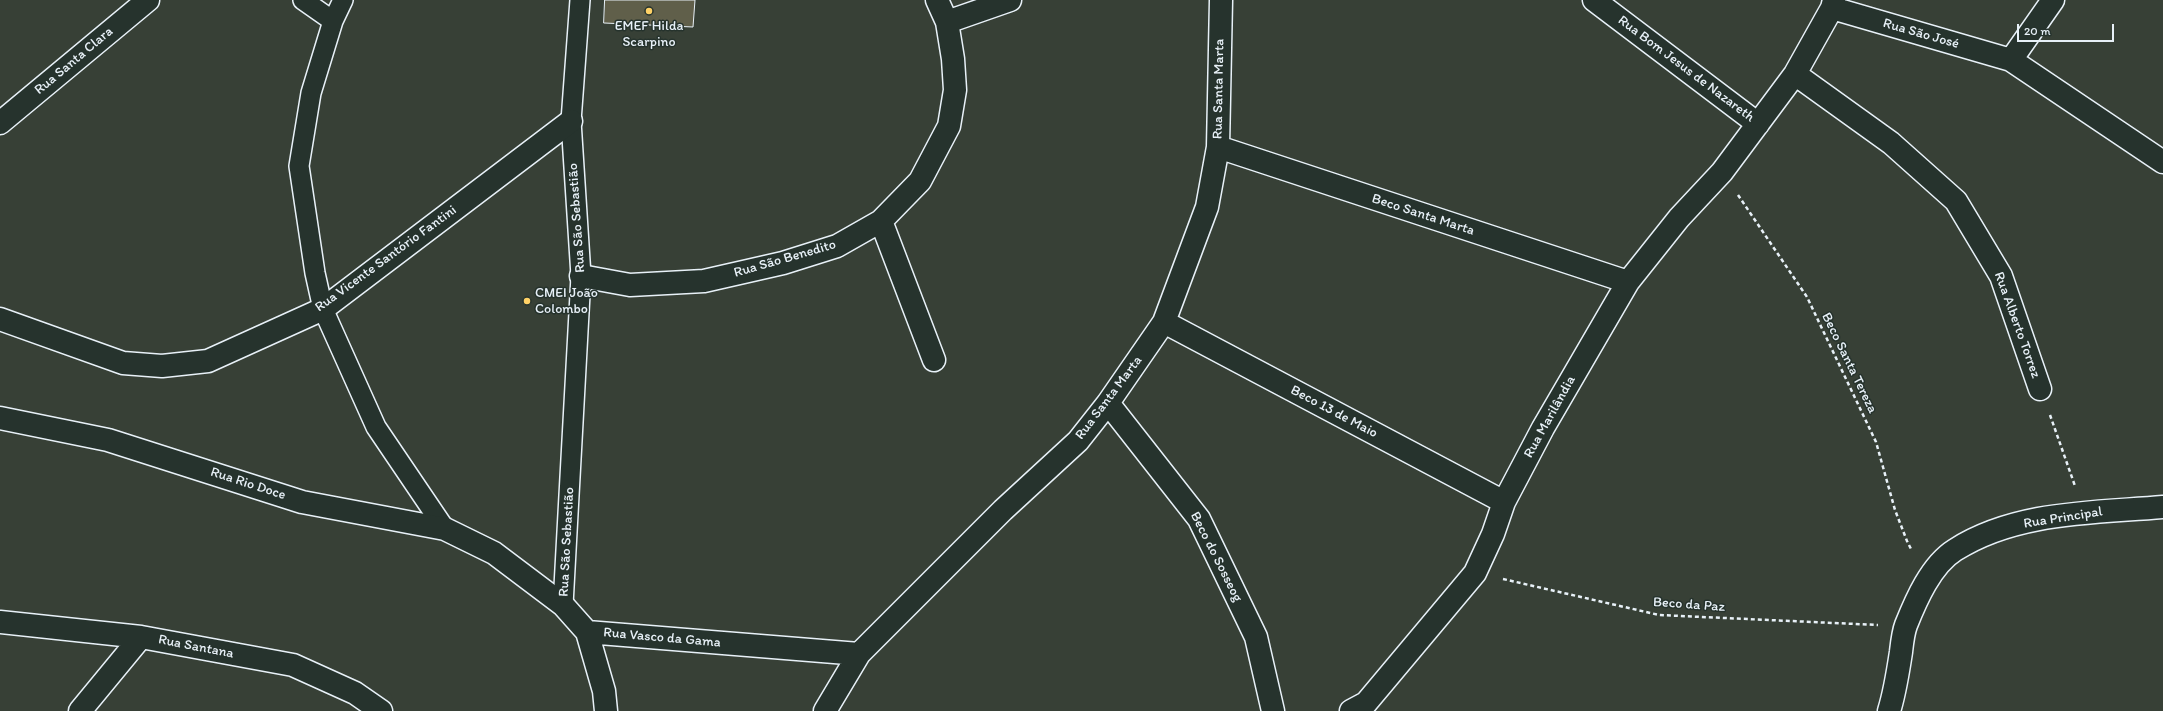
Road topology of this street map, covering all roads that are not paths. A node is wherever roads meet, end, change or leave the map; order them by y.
1 (148, 0) edge
2 (303, 0) edge
3 (343, 0) edge
4 (580, 0) edge
5 (938, 0) edge
6 (1010, 0) edge
7 (1221, 0) edge
8 (1594, 0) edge
9 (2052, 0) edge
10 (1833, 4) edge
11 (333, 21) junction
12 (947, 22) junction
13 (2011, 60) junction
14 (1795, 74) junction
15 (571, 121) junction
16 (0, 123) edge
17 (1758, 124) junction
18 (1218, 147) junction
19 (2163, 162) edge
20 (881, 221) junction
21 (581, 276) junction
22 (1628, 282) junction
23 (323, 309) junction
24 (0, 319) edge
25 (1164, 322) junction
26 (934, 360) dead end
27 (2040, 388) road end
28 (1108, 403) junction
29 (0, 418) edge
30 (1504, 502) junction
31 (2163, 507) edge
32 (445, 529) junction
33 (494, 553) joint
34 (563, 605) junction
35 (0, 622) edge
36 (587, 632) junction
37 (141, 637) junction
38 (859, 654) junction
39 (1363, 708) edge
40 (80, 711) edge
41 (381, 711) edge
42 (606, 711) edge
43 (825, 711) edge
44 (1273, 711) edge
45 (1889, 711) edge

1 - 16 street, Rua Santa Clara
2 - 11 lane
3 - 11 lane
4 - 15 lane, Rua São Sebastião
5 - 12 street, Rua São Benedito
6 - 12 street
7 - 18 street, Rua Santa Marta
8 - 17 street, Rua Bom Jesus de Nazareth
9 - 13 street
10 - 13 street, Rua São José
10 - 14 street, Rua Marilândia
11 - 23 lane
12 - 20 street, Rua São Benedito
13 - 19 street, Rua São José
14 - 17 street, Rua Marilândia
14 - 27 street, Rua Alberto Torrez
15 - 21 lane, Rua São Sebastião
15 - 23 street, Rua Vicente Santório Fantini
17 - 22 street, Rua Marilândia
18 - 22 street, Beco Santa Marta
18 - 25 street, Rua Santa Marta
20 - 21 street, Rua São Benedito
20 - 26 street
21 - 34 lane, Rua São Sebastião
22 - 30 street, Rua Marilândia
23 - 24 street, Rua Vicente Santório Fantini
23 - 32 lane
25 - 28 street, Rua Santa Marta
25 - 30 street, Beco 13 de Maio
28 - 38 street, Rua Santa Marta
28 - 44 street, Beco do Sosseog
29 - 32 street, Rua Rio Doce
30 - 39 street, Rua Marilândia
31 - 45 street, Rua Principal
32 - 33 street, Rua Rio Doce
33 - 34 street, Rua Vasco da Gama
34 - 36 street, Rua Vasco da Gama
35 - 37 street, Rua Santana
36 - 38 street, Rua Vasco da Gama
36 - 42 street
37 - 40 street
37 - 41 street, Rua Santana
38 - 43 street, Rua Santa Marta

